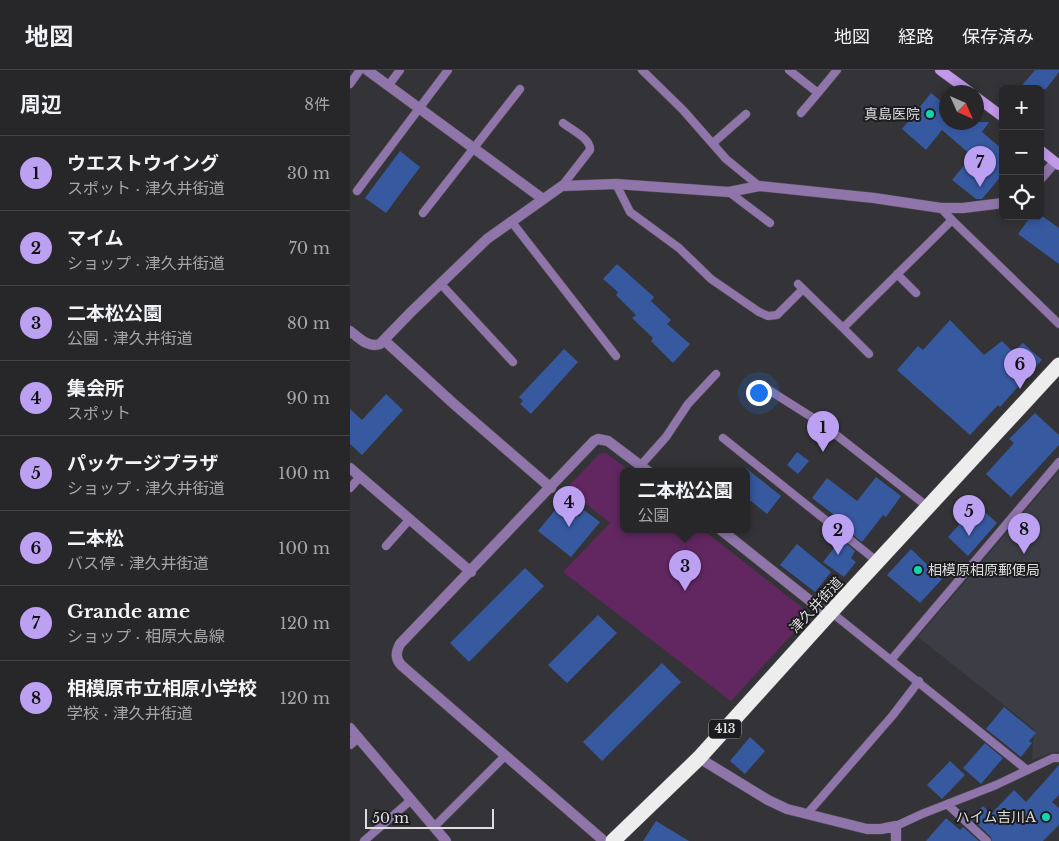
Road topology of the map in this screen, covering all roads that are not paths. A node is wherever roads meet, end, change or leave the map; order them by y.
1 (360, 70) edge
2 (367, 70) edge
3 (400, 70) edge
4 (448, 70) edge
5 (642, 70) edge
6 (789, 70) edge
7 (837, 70) edge
8 (940, 70) edge
9 (350, 84) edge
10 (960, 85) edge
11 (388, 86) junction
12 (520, 89) dead end
13 (818, 93) junction
14 (984, 103) edge
15 (419, 108) junction
16 (801, 113) dead end
17 (746, 114) dead end
18 (999, 114) edge
19 (563, 123) dead end
20 (713, 143) junction
21 (474, 148) junction
22 (1044, 153) edge
23 (1057, 164) edge
24 (1044, 175) edge
25 (616, 184) junction
26 (562, 186) junction
27 (759, 186) junction
28 (357, 191) dead end
29 (729, 192) junction
30 (543, 199) junction
31 (999, 204) edge
32 (941, 208) junction
33 (423, 213) dead end
34 (952, 220) junction
35 (511, 221) junction
36 (770, 222) dead end
37 (897, 274) junction
38 (440, 283) junction
39 (916, 293) dead end
40 (1059, 324) edge
41 (843, 328) junction
42 (350, 331) edge
43 (384, 340) junction
44 (869, 354) dead end
45 (616, 356) dead end
46 (513, 362) dead end
47 (1059, 365) edge
48 (716, 374) dead end
49 (764, 387) dead end
50 (723, 438) dead end
51 (1059, 462) edge
52 (640, 465) junction
53 (350, 468) edge
54 (644, 468) edge
55 (360, 477) junction
56 (350, 488) edge
57 (551, 488) junction
58 (928, 507) junction
59 (410, 519) junction
60 (725, 533) edge
61 (386, 546) dead end
62 (878, 562) junction
63 (471, 572) junction
64 (830, 613) junction
65 (891, 660) junction
66 (919, 681) junction
67 (350, 728) edge
68 (354, 740) edge
69 (505, 756) junction
70 (699, 758) junction
71 (1059, 758) edge
72 (1027, 770) junction
73 (411, 800) junction
74 (947, 804) junction
75 (807, 814) junction
76 (896, 826) junction
77 (434, 827) junction
78 (620, 838) edge
79 (364, 841) edge
80 (446, 841) edge
81 (604, 841) edge
82 (896, 841) edge
83 (987, 841) edge

1 - 9 lane
2 - 11 street
3 - 11 lane
4 - 15 lane
5 - 20 lane
6 - 13 lane
7 - 13 lane
8 - 10 street
11 - 15 street
12 - 21 lane
13 - 16 lane
14 - 18 street
15 - 21 street
15 - 28 lane
17 - 20 lane
19 - 26 lane
20 - 27 lane
21 - 30 street
21 - 33 lane
22 - 23 street
23 - 24 street
25 - 26 street
25 - 29 street
25 - 41 lane
26 - 30 street
27 - 29 street
27 - 32 street
29 - 36 lane
30 - 35 street
31 - 32 street
32 - 34 lane
34 - 37 lane
34 - 40 lane
35 - 38 street
35 - 45 lane
37 - 39 lane
37 - 41 lane
38 - 43 street
38 - 46 lane
41 - 44 lane
42 - 43 street
43 - 57 street
47 - 58 highway, 津久井街道 / 413
48 - 52 lane
49 - 58 lane
50 - 62 lane
51 - 65 lane
52 - 54 street
52 - 57 street
53 - 55 street
55 - 56 lane
55 - 59 street
57 - 63 street
58 - 62 highway, 津久井街道 / 413
59 - 61 lane
59 - 63 street
60 - 64 street
62 - 64 highway, 津久井街道 / 413
63 - 69 street
64 - 65 lane
64 - 70 highway, 津久井街道 / 413
65 - 66 lane
66 - 72 lane
66 - 75 lane
67 - 68 street
68 - 73 street
69 - 77 lane
69 - 81 street
70 - 75 street
70 - 78 highway, 津久井街道 / 413
71 - 72 lane
72 - 74 lane
73 - 77 street
73 - 79 lane
74 - 76 lane
74 - 83 lane
75 - 76 street
76 - 82 street
77 - 80 street

